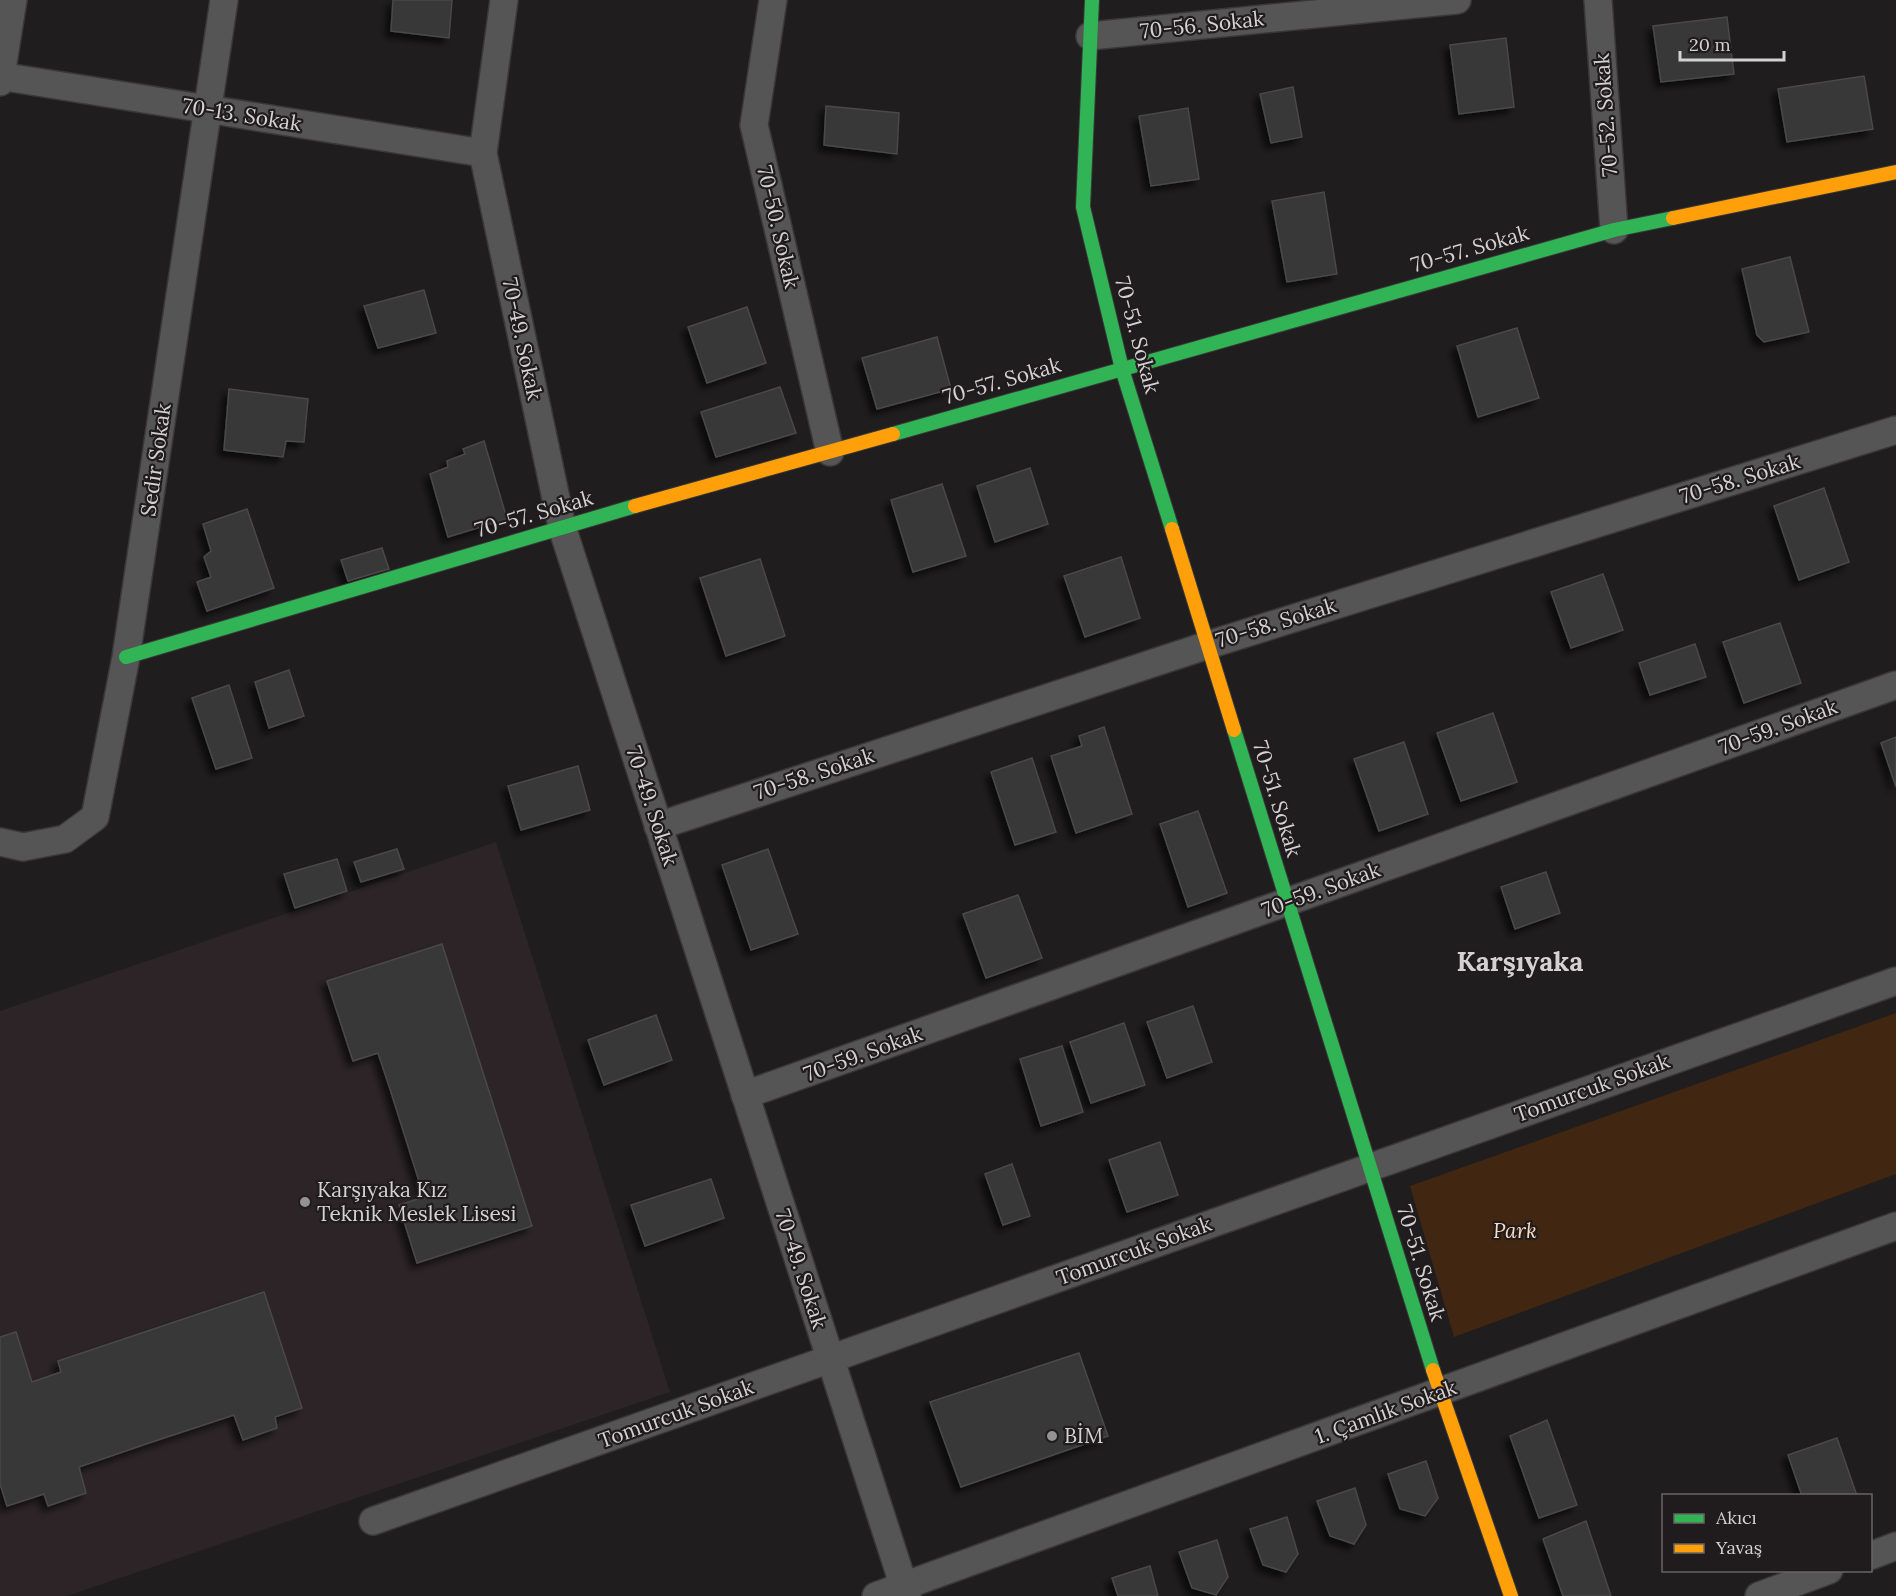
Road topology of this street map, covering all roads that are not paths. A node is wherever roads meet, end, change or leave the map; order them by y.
1 (13, 0) edge
2 (224, 0) edge
3 (504, 0) edge
4 (772, 0) edge
5 (1092, 0) edge
6 (1457, 0) edge
7 (1598, 0) edge
8 (1090, 36) junction
9 (0, 78) edge
10 (208, 109) junction
11 (483, 153) junction
12 (1896, 172) edge
13 (1614, 230) junction
14 (1122, 369) junction
15 (1896, 430) edge
16 (830, 452) junction
17 (562, 527) junction
18 (1208, 645) junction
19 (126, 657) junction
20 (1896, 685) edge
21 (658, 826) junction
22 (0, 842) edge
23 (1287, 902) junction
24 (1896, 981) edge
25 (745, 1095) junction
26 (1370, 1168) junction
27 (1896, 1226) edge
28 (831, 1359) junction
29 (1440, 1392) junction
30 (373, 1521) dead end
31 (1896, 1546) edge
32 (1872, 1555) edge
33 (1824, 1572) edge
34 (905, 1591) edge
35 (876, 1596) edge
36 (1511, 1596) edge
37 (1759, 1596) edge

1 - 9 street
2 - 10 street, Sedir Sokak
3 - 11 street, 70-49. Sokak
4 - 16 street, 70-50. Sokak
5 - 8 street, 70-51. Sokak
6 - 8 street, 70-56. Sokak
7 - 13 street, 70-52. Sokak
8 - 14 street, 70-51. Sokak
9 - 10 street, 70-13. Sokak
10 - 11 street, 70-13. Sokak
10 - 19 street, Sedir Sokak
11 - 17 street, 70-49. Sokak
12 - 13 street, 70-57. Sokak
13 - 14 street, 70-57. Sokak
14 - 16 street, 70-57. Sokak
14 - 18 street, 70-51. Sokak
15 - 18 street, 70-58. Sokak
16 - 17 street, 70-57. Sokak
17 - 19 street, 70-57. Sokak
17 - 21 street, 70-49. Sokak
18 - 21 street, 70-58. Sokak
18 - 23 street, 70-51. Sokak
19 - 22 street, Sedir Sokak
20 - 23 street, 70-59. Sokak
21 - 25 street, 70-49. Sokak
23 - 25 street, 70-59. Sokak
23 - 26 street, 70-51. Sokak
24 - 26 street, Tomurcuk Sokak
25 - 28 street, 70-49. Sokak
26 - 28 street, Tomurcuk Sokak
26 - 29 street, 70-51. Sokak
27 - 29 street, 1. Çamlık Sokak
28 - 30 street, Tomurcuk Sokak
28 - 34 street, 70-49. Sokak
29 - 34 street, 1. Çamlık Sokak
29 - 36 street, 70-51. Sokak
31 - 32 street
33 - 37 street
34 - 35 street, 1. Çamlık Sokak

